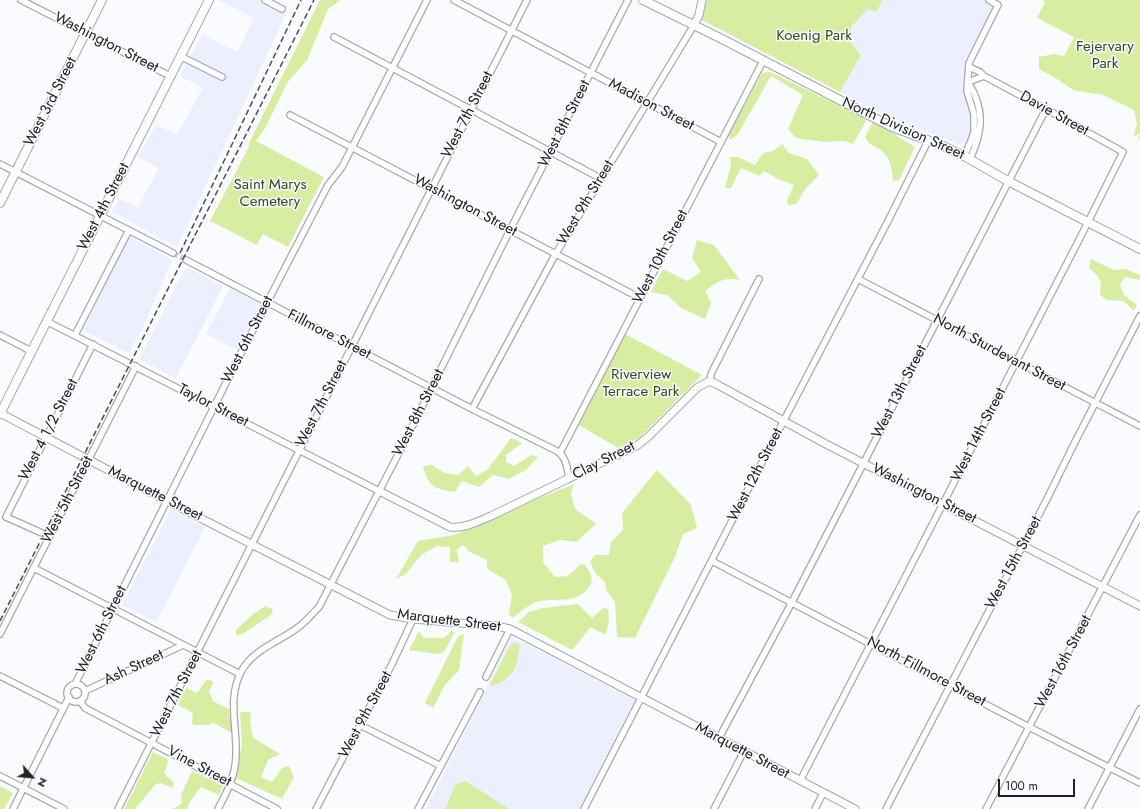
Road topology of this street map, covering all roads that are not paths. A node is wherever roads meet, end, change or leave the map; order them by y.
1 (21, 0) edge
2 (102, 0) edge
3 (208, 0) edge
4 (265, 0) edge
5 (427, 0) edge
6 (454, 0) edge
7 (527, 0) edge
8 (628, 0) edge
9 (643, 0) edge
10 (702, 0) edge
11 (989, 0) edge
12 (282, 9) dead end
13 (694, 25) junction
14 (511, 30) junction
15 (85, 33) junction
16 (334, 37) dead end
17 (180, 56) junction
18 (763, 61) junction
19 (969, 67) junction
20 (392, 68) junction
21 (591, 73) junction
22 (170, 76) junction
23 (984, 76) junction
24 (222, 77) dead end
25 (968, 82) junction
26 (646, 102) junction
27 (1046, 108) junction
28 (472, 110) junction
29 (290, 115) dead end
30 (928, 141) junction
31 (721, 142) junction
32 (352, 147) junction
33 (550, 152) junction
34 (1123, 152) joint
35 (967, 158) junction
36 (0, 164) edge
37 (16, 172) junction
38 (600, 178) junction
39 (1008, 181) junction
40 (432, 188) junction
41 (0, 203) edge
42 (100, 215) junction
43 (1088, 222) junction
44 (129, 230) junction
45 (510, 230) junction
46 (1140, 249) edge
47 (173, 253) tunnel mouth
48 (556, 254) junction
49 (186, 260) tunnel mouth
50 (759, 279) dead end
51 (858, 279) junction
52 (640, 298) junction
53 (267, 303) junction
54 (1140, 316) edge
55 (937, 320) junction
56 (46, 321) junction
57 (0, 335) edge
58 (75, 335) junction
59 (93, 344) junction
60 (351, 346) junction
61 (32, 351) junction
62 (1016, 362) junction
63 (136, 366) junction
64 (710, 381) junction
65 (431, 388) junction
66 (1095, 403) junction
67 (214, 407) junction
68 (472, 409) junction
69 (0, 413) edge
70 (784, 421) junction
71 (1140, 426) edge
72 (46, 438) junction
73 (299, 450) junction
74 (560, 453) junction
75 (88, 460) junction
76 (864, 463) junction
77 (569, 479) junction
78 (379, 491) junction
79 (167, 501) junction
80 (943, 503) junction
81 (1140, 515) edge
82 (42, 533) dead end
83 (251, 544) junction
84 (1023, 546) junction
85 (712, 561) junction
86 (34, 568) junction
87 (331, 584) junction
88 (1103, 587) junction
89 (792, 602) junction
90 (1140, 606) edge
91 (112, 608) junction
92 (413, 619) junction
93 (510, 629) junction
94 (0, 634) edge
95 (870, 643) junction
96 (183, 645) junction
97 (198, 652) junction
98 (240, 674) junction
99 (0, 676) edge
100 (486, 677) dead end
101 (75, 684) junction
102 (950, 685) junction
103 (85, 691) junction
104 (480, 692) dead end
105 (69, 697) junction
106 (641, 697) junction
107 (80, 701) junction
108 (63, 708) junction
109 (1140, 709) edge
110 (360, 726) junction
111 (1029, 727) junction
112 (719, 738) junction
113 (152, 743) junction
114 (744, 751) junction
115 (441, 766) junction
116 (1110, 767) junction
117 (0, 776) edge
118 (800, 781) junction
119 (1140, 783) edge
120 (230, 784) junction
121 (23, 788) junction
122 (823, 793) junction
123 (13, 809) edge
124 (64, 809) edge
125 (118, 809) edge
126 (218, 809) edge
127 (277, 809) edge
128 (316, 809) edge
129 (418, 809) edge
130 (584, 809) edge
131 (714, 809) edge
132 (815, 809) edge
133 (855, 809) edge
134 (886, 809) edge
135 (986, 809) edge
136 (1088, 809) edge

1 - 15 street, Washington Street
2 - 15 main road, West 3rd Street
3 - 17 main road, West 4th Street
4 - 12 street
5 - 20 street, West 6th Street
6 - 14 street, Madison Street
7 - 14 street, West 7th Street
8 - 21 street, West 8th Street
9 - 13 main road, North Division Street
10 - 13 street, West 9th Street
11 - 19 street
13 - 18 main road, North Division Street
13 - 26 street, West 9th Street
14 - 21 street, Madison Street
14 - 28 street, West 7th Street
15 - 22 street, Washington Street
15 - 37 main road, West 3rd Street
16 - 20 street
17 - 22 main road, West 4th Street
17 - 24 street, Washington Street
18 - 30 main road, North Division Street
18 - 31 street, West 10th Street
19 - 23 street, Davie Street
19 - 25 street
20 - 28 street
20 - 32 street, West 6th Street
21 - 26 street, Madison Street
21 - 33 street, West 8th Street
22 - 42 main road, West 4th Street
23 - 25 street
23 - 27 street, Davie Street
25 - 35 street
26 - 31 street, Madison Street
26 - 38 street, West 9th Street
27 - 34 street, Davie Street
27 - 39 street, West 13th Street
28 - 33 street
28 - 40 street, West 7th Street
29 - 32 street, Washington Street
30 - 35 main road, North Division Street
30 - 51 street, West 12th Street
31 - 52 street, West 10th Street
32 - 40 street, Washington Street
32 - 53 street, West 6th Street
33 - 38 street
33 - 45 street, West 8th Street
34 - 43 street, West 14th Street
35 - 39 main road, North Division Street
36 - 37 street
37 - 41 main road, West 3rd Street
37 - 42 street
38 - 48 street, West 9th Street
39 - 43 main road, North Division Street
39 - 55 street, West 13th Street
40 - 45 street, Washington Street
40 - 60 street, West 7th Street
42 - 44 street
42 - 56 main road, West 4th Street
43 - 46 main road, North Division Street
43 - 62 street, West 14th Street
44 - 47 street
44 - 58 street
45 - 48 street, Washington Street
45 - 65 street, West 8th Street
48 - 52 street, Washington Street
48 - 68 street, West 9th Street
49 - 53 street, Fillmore Street
50 - 64 street
51 - 55 street, North Sturdevant Street
51 - 70 street, West 12th Street
52 - 74 street, West 10th Street
53 - 60 street, Fillmore Street
53 - 67 street, West 6th Street
54 - 66 street, West 15th Street
55 - 62 street, North Sturdevant Street
55 - 76 street, West 13th Street
56 - 58 street, Taylor Street
56 - 61 main road, West 4th Street
57 - 61 street
58 - 59 street, Taylor Street
59 - 63 street, Taylor Street
59 - 72 street, West 4 1/2 Street
60 - 65 street, Fillmore Street
60 - 73 street, West 7th Street
61 - 69 main road, West 4th Street
62 - 66 street, North Sturdevant Street
62 - 80 street, West 14th Street
63 - 67 street, Taylor Street
63 - 75 street, West 5th Street
64 - 70 street, Washington Street
64 - 77 street, Clay Street
65 - 68 street, Fillmore Street
65 - 78 street, West 8th Street
66 - 71 street, North Sturdevant Street
66 - 84 street, West 15th Street
67 - 73 street, Taylor Street
67 - 79 street, West 6th Street
68 - 74 street
69 - 72 street, Marquette Street
70 - 76 street, Washington Street
70 - 85 street, West 12th Street
72 - 75 street, Marquette Street
72 - 82 street, West 4 1/2 Street
73 - 78 street, Taylor Street
73 - 83 street, West 7th Street
74 - 77 street
75 - 79 street, Marquette Street
75 - 86 street, West 5th Street
76 - 80 street, Washington Street
76 - 89 street, West 13th Street
77 - 78 street, Clay Street
78 - 87 street, West 8th Street
79 - 83 street, Marquette Street
79 - 91 street, West 6th Street
80 - 84 street, Washington Street
80 - 95 street, West 14th Street
81 - 88 street, West 16th Street
83 - 87 street, Marquette Street
83 - 97 street, West 7th Street
84 - 88 street, Washington Street
84 - 102 street, West 15th Street
85 - 89 street, North Fillmore Street
85 - 106 street, West 12th Street
86 - 91 street
86 - 94 street, West 5th Street
87 - 92 street, Marquette Street
87 - 98 street, West 8th Street
88 - 90 street, Washington Street
88 - 111 street, West 16th Street
89 - 95 street, North Fillmore Street
89 - 112 street, West 13th Street
91 - 96 street
91 - 101 street, West 6th Street
92 - 93 street, Marquette Street
92 - 110 street, West 9th Street
93 - 100 street
93 - 106 street, Marquette Street
95 - 102 street, North Fillmore Street
95 - 118 street, West 14th Street
96 - 97 street
96 - 103 street, Ash Street
97 - 98 street
97 - 113 street, West 7th Street
98 - 120 street, West 8th Street
99 - 108 street
101 - 103 street
101 - 105 street
102 - 111 street, North Fillmore Street
102 - 134 street, West 15th Street
103 - 107 street
104 - 115 street
105 - 107 street
105 - 108 street
106 - 112 street, Marquette Street
106 - 130 street, West 12th Street
107 - 113 street, Vine Street
108 - 121 street
109 - 116 street
110 - 115 street
110 - 128 street, West 9th Street
111 - 116 street, North Fillmore Street
111 - 135 street, West 16th Street
112 - 114 street, Marquette Street
113 - 120 street, Vine Street
113 - 125 street, West 7th Street
114 - 118 street, Marquette Street
114 - 131 street
115 - 129 street
116 - 119 street, North Fillmore Street
116 - 136 street
117 - 121 street
118 - 122 street, Marquette Street
120 - 126 street, West 8th Street
120 - 127 street, Vine Street
121 - 123 street
121 - 124 street
122 - 132 street
122 - 133 street, Marquette Street

